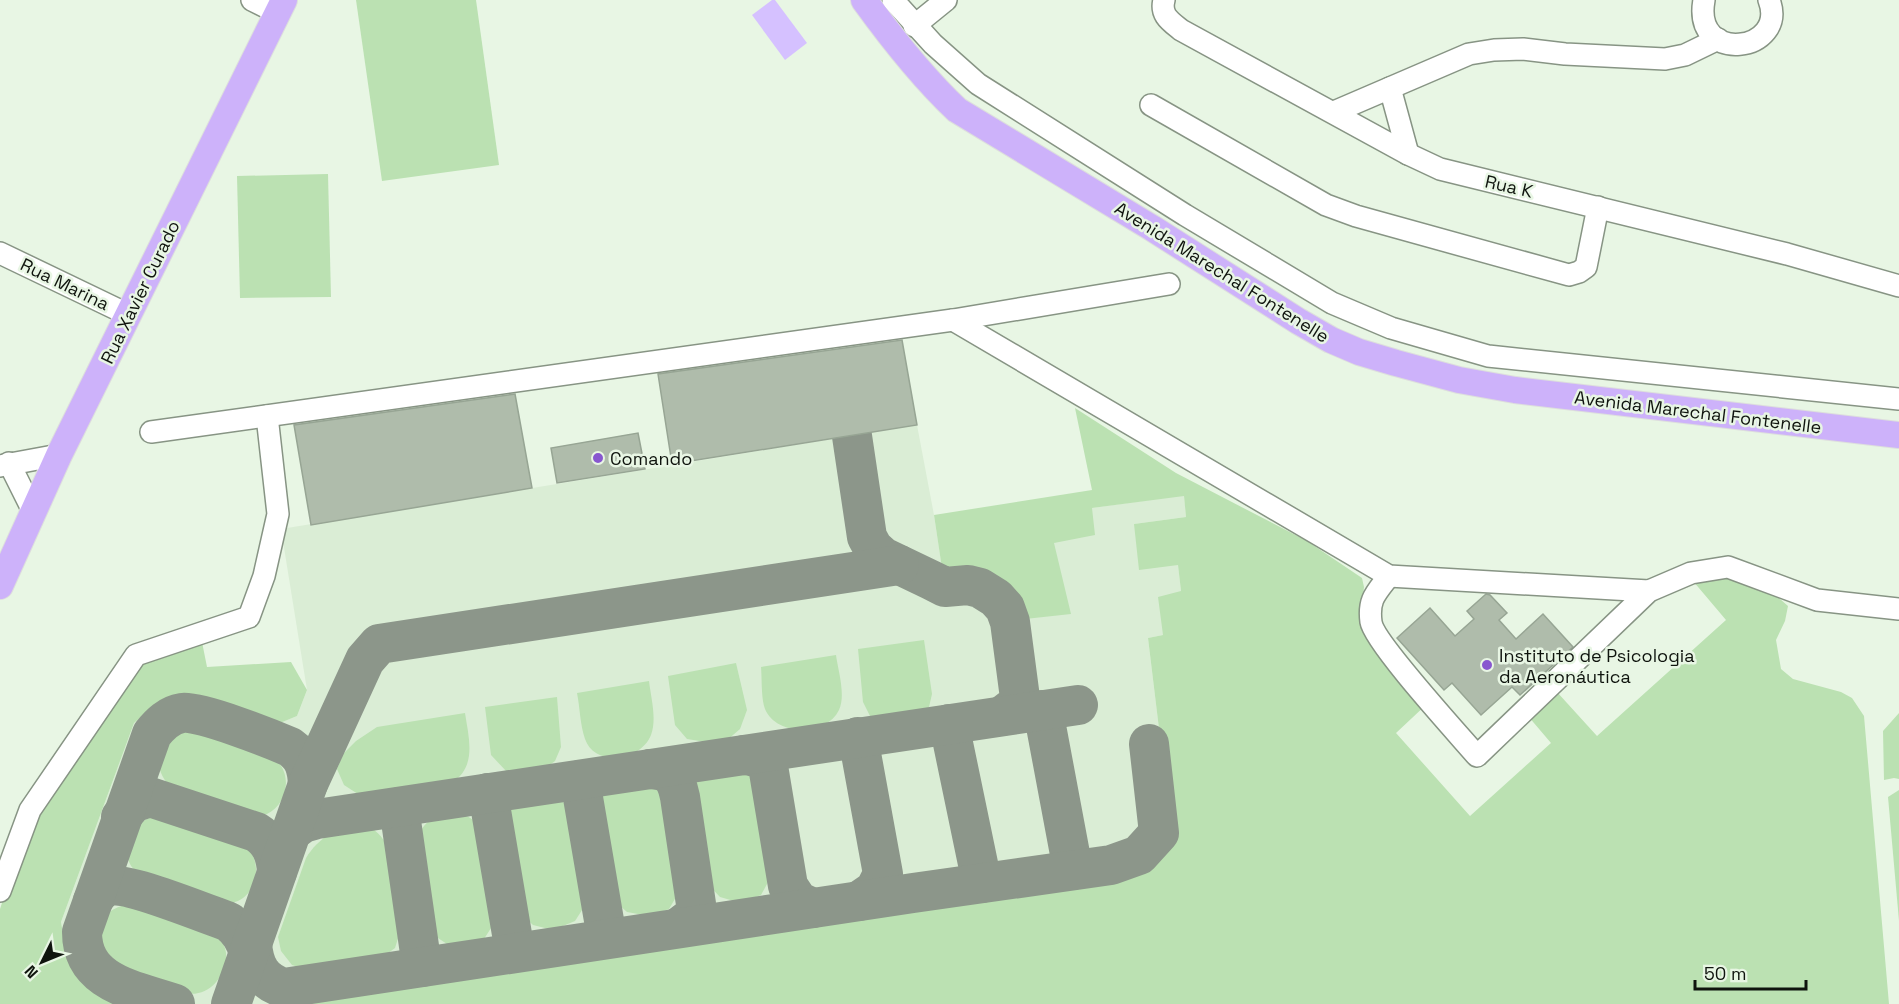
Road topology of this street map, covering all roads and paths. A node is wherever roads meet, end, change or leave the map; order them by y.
1 (252, 0) edge
2 (864, 0) edge
3 (893, 0) edge
4 (946, 0) edge
5 (1164, 0) edge
6 (1704, 0) edge
7 (1769, 0) edge
8 (281, 7) edge
9 (914, 26) junction
10 (1718, 39) junction
11 (1390, 88) junction
12 (1151, 105) dead end
13 (1334, 112) junction
14 (1408, 154) junction
15 (1598, 207) junction
16 (0, 253) edge
17 (1169, 284) dead end
18 (1899, 286) edge
19 (129, 315) junction
20 (953, 320) junction
21 (1899, 399) edge
22 (267, 416) junction
23 (151, 432) dead end
24 (1899, 435) edge
25 (59, 455) junction
26 (4, 465) edge
27 (33, 511) junction
28 (1389, 576) junction
29 (0, 586) edge
30 (1649, 591) junction
31 (1899, 609) edge
32 (0, 891) edge

1 - 8 street
2 - 24 main road, Avenida Marechal Fontenelle
3 - 9 street
4 - 9 street
5 - 13 street, Rua K
6 - 10 street
7 - 10 street
8 - 19 main road, Rua Xavier Curado
9 - 21 street
10 - 11 street
11 - 13 street
11 - 14 street
12 - 15 street
13 - 14 street, Rua K
14 - 15 street, Rua K
15 - 18 street, Rua K
16 - 19 street, Rua Marina
17 - 20 street
19 - 25 main road, Rua Xavier Curado
20 - 22 street
20 - 28 street
22 - 23 street
22 - 32 street
25 - 26 street
25 - 27 main road, Rua Xavier Curado
26 - 27 street
27 - 29 main road, Rua Xavier Curado
28 - 30 street
28 - 30 street
30 - 31 street

